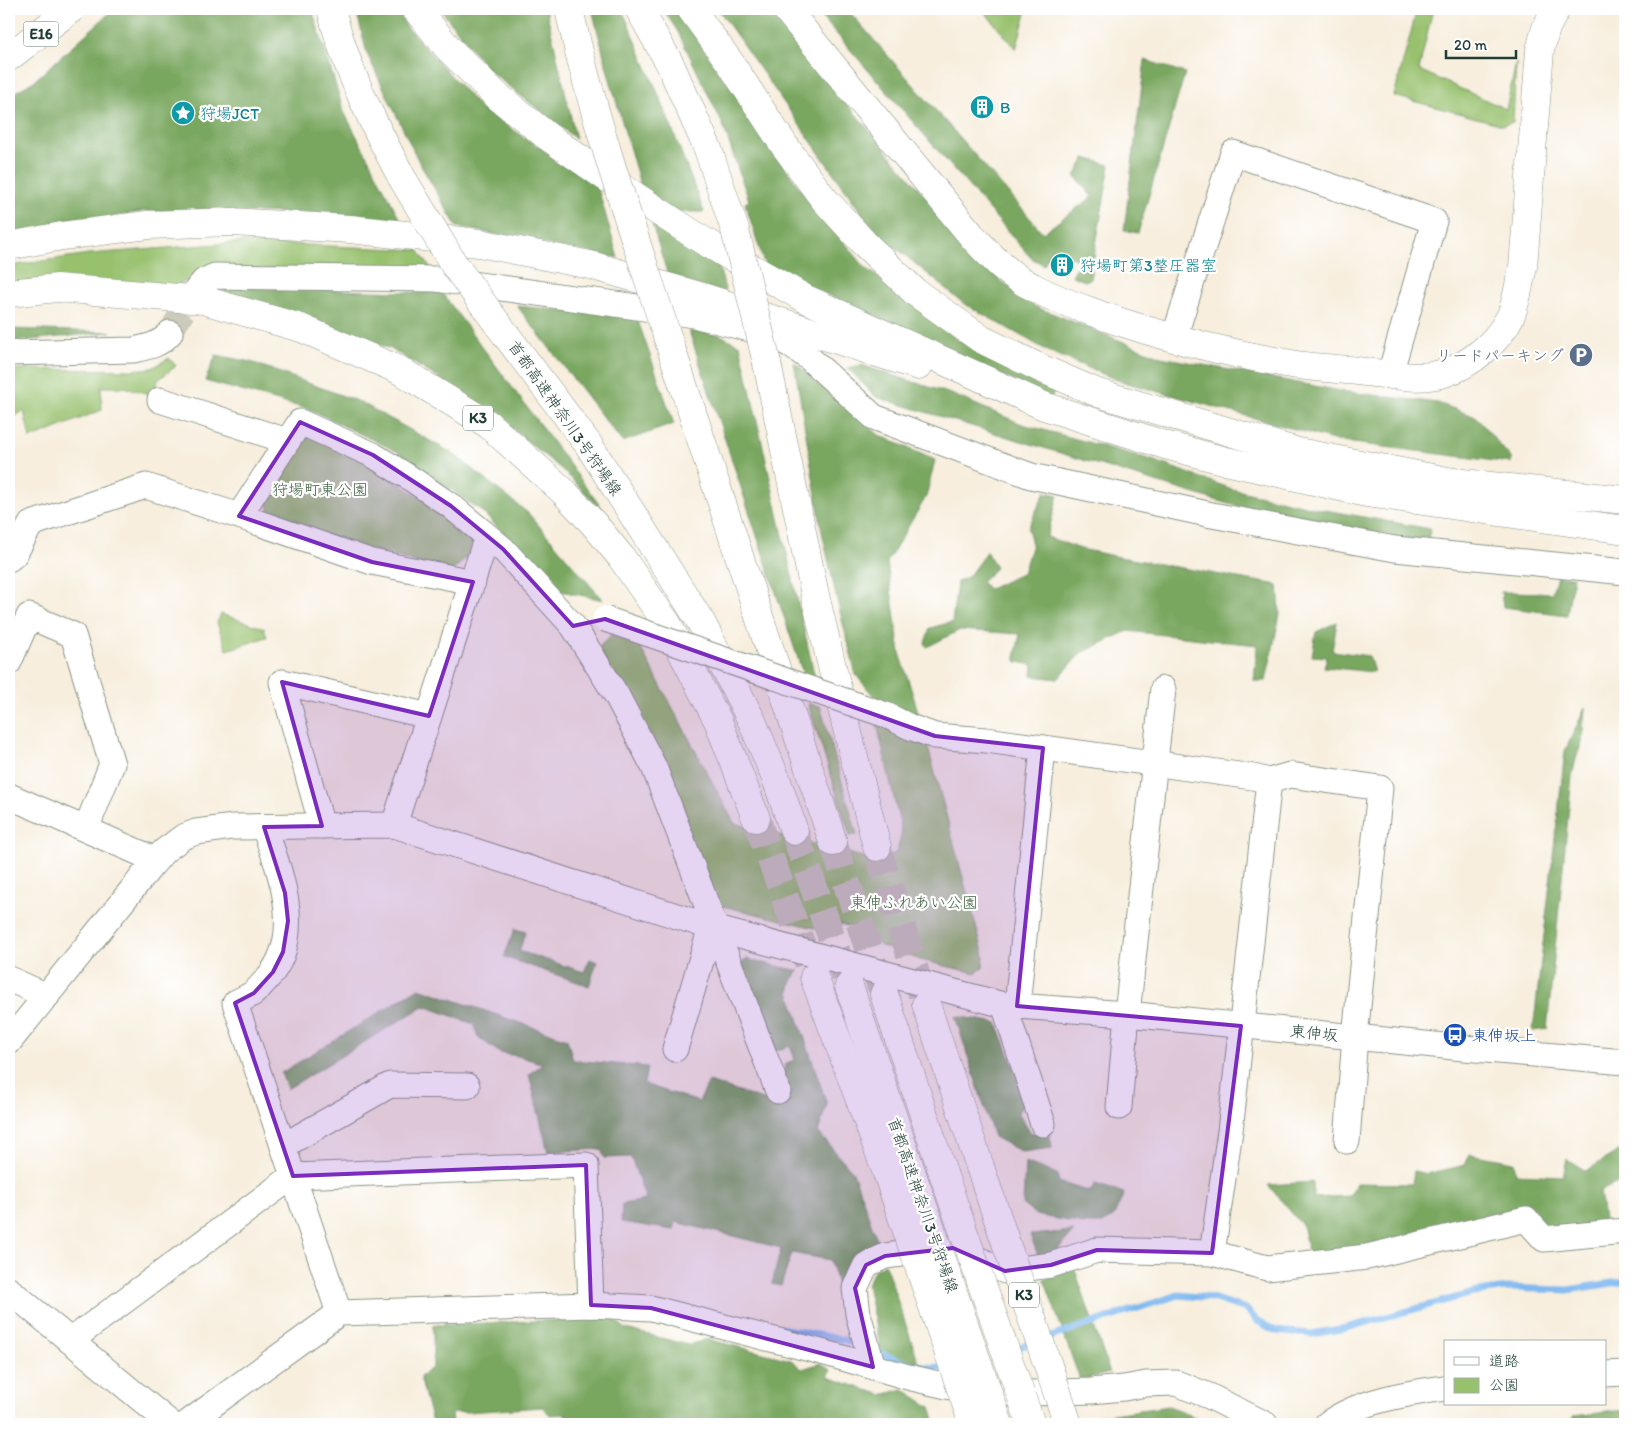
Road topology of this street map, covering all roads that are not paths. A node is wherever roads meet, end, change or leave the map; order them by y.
1 (71, 9) edge
2 (331, 9) edge
3 (416, 9) edge
4 (570, 9) edge
5 (639, 9) edge
6 (691, 9) edge
7 (786, 9) edge
8 (1556, 9) edge
9 (9, 57) edge
10 (9, 246) edge
11 (194, 293) tunnel mouth
12 (9, 294) edge
13 (170, 334) tunnel mouth
14 (1174, 338) junction
15 (9, 353) edge
16 (1390, 374) junction
17 (160, 400) dead end
18 (1044, 406) junction
19 (287, 441) junction
20 (1625, 500) edge
21 (240, 516) junction
22 (1618, 527) edge
23 (487, 536) junction
24 (9, 560) edge
25 (1625, 572) edge
26 (472, 582) junction
27 (573, 626) junction
28 (9, 661) edge
29 (1163, 689) dead end
30 (429, 716) junction
31 (1042, 748) junction
32 (1154, 764) junction
33 (1269, 781) junction
34 (9, 796) edge
35 (756, 818) tunnel mouth
36 (394, 825) junction
37 (264, 826) junction
38 (322, 826) junction
39 (86, 829) junction
40 (794, 831) tunnel mouth
41 (834, 842) tunnel mouth
42 (877, 847) tunnel mouth
43 (156, 860) junction
44 (714, 928) junction
45 (814, 977) tunnel mouth
46 (9, 979) edge
47 (849, 986) tunnel mouth
48 (884, 994) tunnel mouth
49 (47, 996) junction
50 (926, 1004) tunnel mouth
51 (1010, 1006) junction
52 (1127, 1014) junction
53 (1241, 1026) junction
54 (1355, 1037) junction
55 (9, 1042) edge
56 (675, 1049) dead end
57 (1625, 1062) edge
58 (467, 1086) dead end
59 (778, 1091) dead end
60 (1119, 1107) dead end
61 (1043, 1124) dead end
62 (1347, 1141) dead end
63 (283, 1146) junction
64 (900, 1173) junction
65 (293, 1176) junction
66 (1625, 1231) edge
67 (1212, 1253) junction
68 (9, 1290) edge
69 (591, 1305) junction
70 (339, 1313) junction
71 (70, 1341) junction
72 (873, 1367) junction
73 (1625, 1372) edge
74 (1606, 1374) edge
75 (1444, 1388) edge
76 (171, 1424) edge
77 (186, 1424) edge
78 (973, 1424) edge
79 (999, 1424) edge
80 (1031, 1424) edge
81 (1068, 1424) edge
82 (1265, 1424) edge
83 (1327, 1424) edge

1 - 9 main road, E16
2 - 40 main road, 首都高速神奈川3号狩場線, bridge
3 - 18 main road
4 - 41 main road, bridge
5 - 42 main road, bridge
6 - 20 main road
7 - 14 main road
8 - 16 main road
10 - 18 main road
11 - 25 street
12 - 35 main road, K3
13 - 15 street
14 - 16 main road
14 - 16 street
17 - 19 street
18 - 22 main road
19 - 21 street
19 - 23 street
21 - 24 street
21 - 26 street
23 - 26 street
23 - 27 street
26 - 30 street
27 - 31 street, bridge
27 - 44 street
28 - 39 street
29 - 32 street
30 - 36 street
30 - 38 street
31 - 32 street
31 - 51 street
32 - 33 street
32 - 52 street
33 - 53 street
33 - 54 street
34 - 39 street
36 - 38 street, 東伸坂
36 - 44 street, 東伸坂
37 - 38 street, 東伸坂
37 - 43 street, 東伸坂
37 - 63 street
39 - 43 street
43 - 49 street, 東伸坂
44 - 51 street, 東伸坂
44 - 56 street
44 - 59 street
45 - 64 main road
46 - 49 street
47 - 64 main road, 首都高速神奈川3号狩場線
48 - 80 main road, 首都高速神奈川3号狩場線 / K3, bridge
49 - 55 street, 東伸坂
50 - 81 main road, K3, bridge
51 - 52 street, 東伸坂
51 - 61 street
52 - 53 street, 東伸坂
52 - 60 street
53 - 54 street, 東伸坂
53 - 67 street
54 - 57 street, 東伸坂
54 - 62 street
58 - 63 street
63 - 65 street
64 - 78 main road, bridge
64 - 79 main road, 首都高速神奈川3号狩場線, bridge
65 - 69 street
65 - 70 street
65 - 71 street
66 - 67 street
67 - 72 street
68 - 71 street
69 - 70 street
69 - 72 street
70 - 77 street
71 - 76 street
72 - 82 street
73 - 74 street
75 - 83 street

